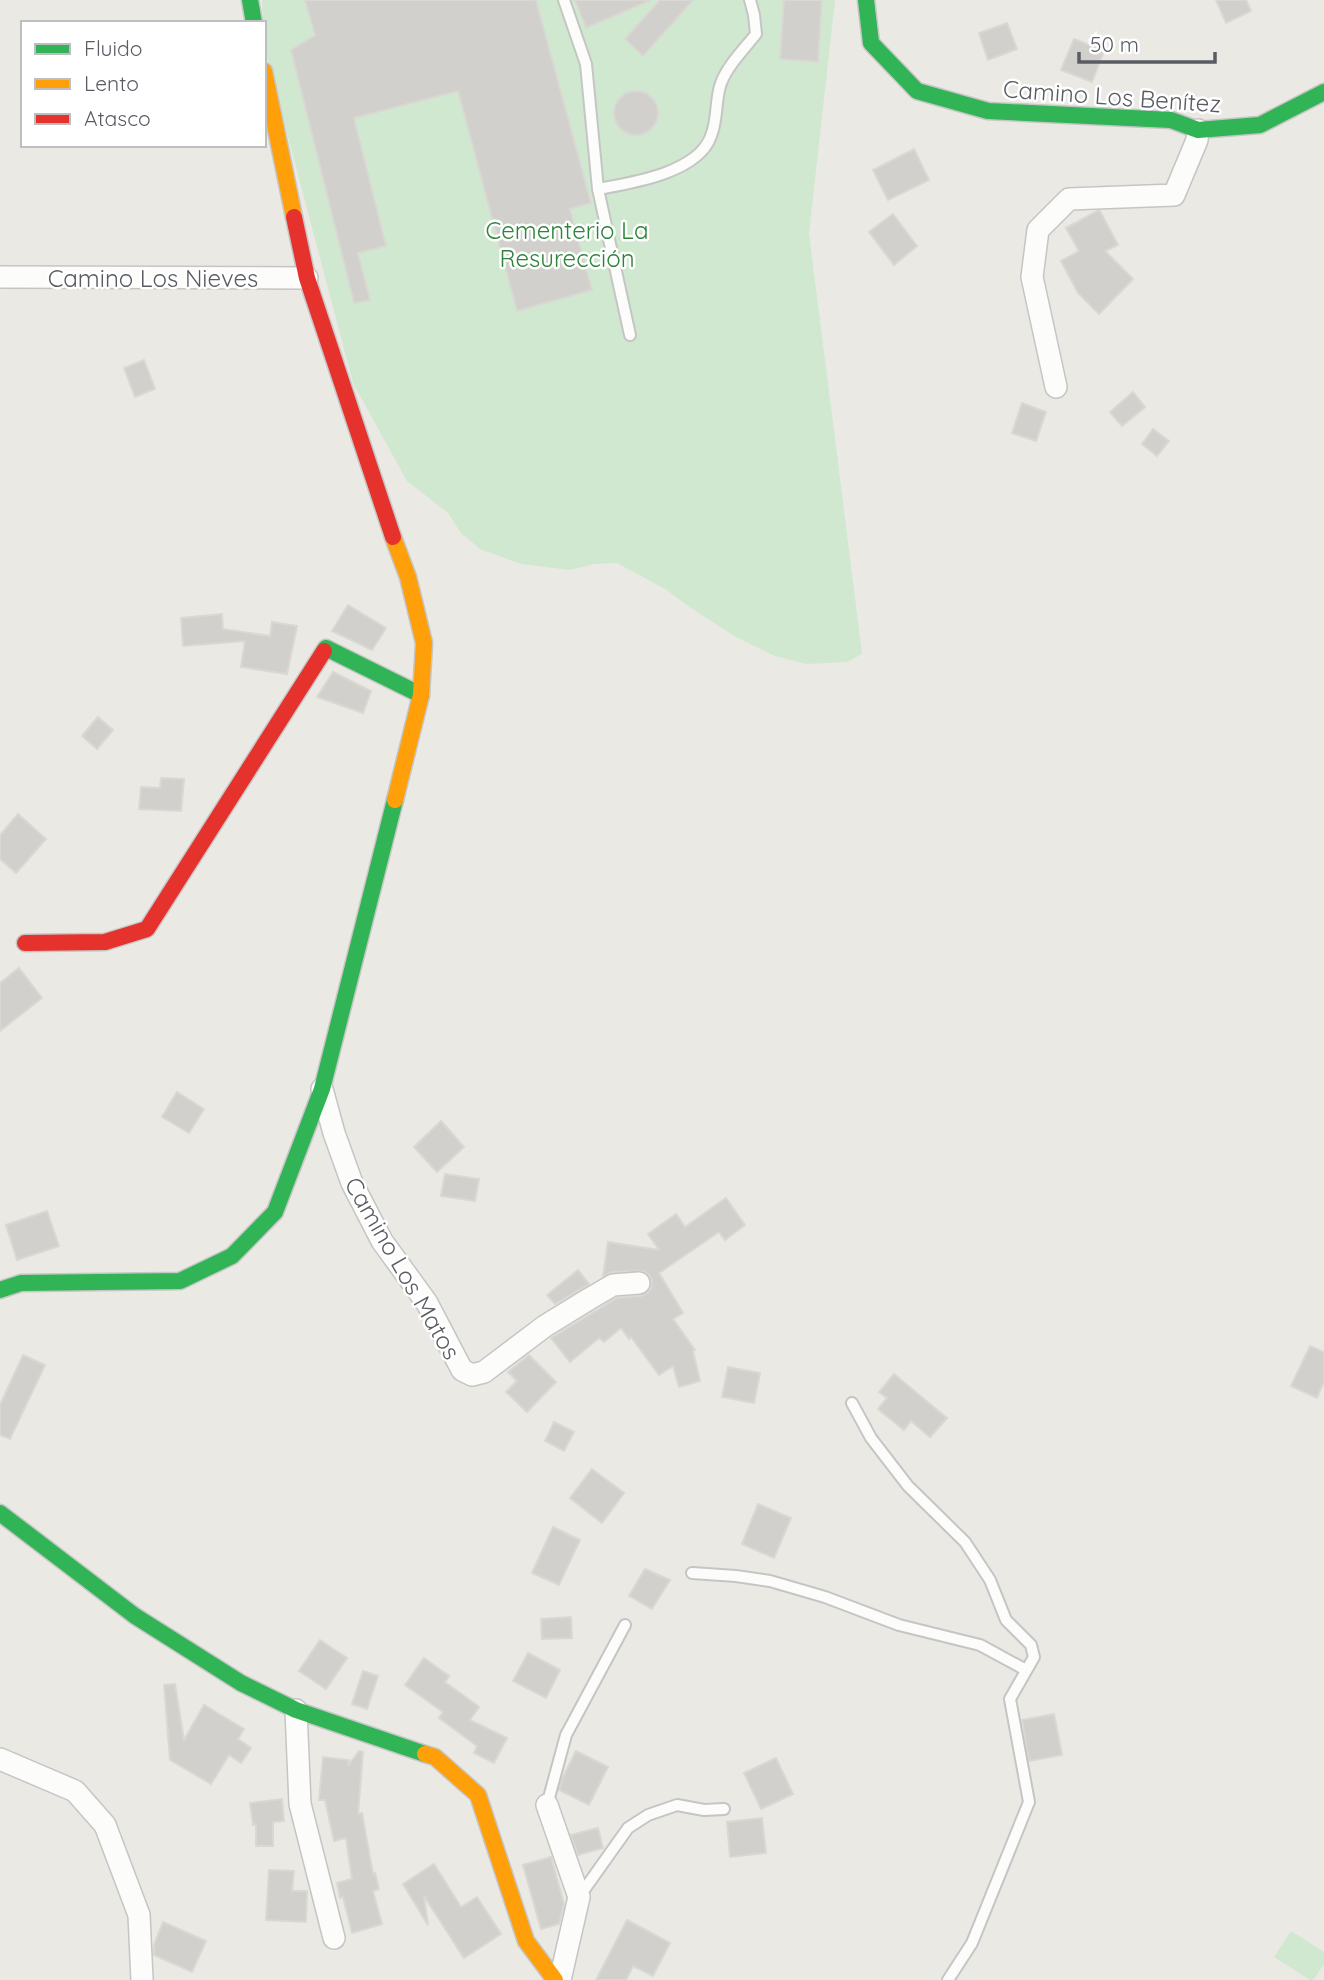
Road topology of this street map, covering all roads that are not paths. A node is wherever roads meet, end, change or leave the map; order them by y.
1 (250, 0) edge
2 (564, 0) edge
3 (750, 0) edge
4 (866, 0) edge
5 (254, 21) edge
6 (266, 81) edge
7 (1324, 92) edge
8 (1198, 130) junction
9 (598, 189) junction
10 (0, 277) edge
11 (307, 278) junction
12 (630, 335) dead end
13 (1056, 387) dead end
14 (421, 695) junction
15 (25, 943) dead end
16 (322, 1090) junction
17 (639, 1283) dead end
18 (0, 1290) edge
19 (852, 1403) dead end
20 (0, 1513) edge
21 (692, 1573) dead end
22 (625, 1625) dead end
23 (1026, 1670) junction
24 (296, 1710) junction
25 (0, 1759) edge
26 (547, 1805) joint
27 (724, 1809) dead end
28 (579, 1897) junction
29 (334, 1937) dead end
30 (142, 1980) edge
31 (557, 1980) edge
32 (948, 1980) edge

1 - 5 street
2 - 9 lane
3 - 9 lane
4 - 8 street, Camino Los Benítez
6 - 11 street
7 - 8 street, Camino Los Benítez
8 - 13 street
9 - 12 lane
10 - 11 street, Camino Los Nieves
11 - 14 street
14 - 15 street
14 - 16 street
16 - 17 street, Camino Los Matos
16 - 18 street
19 - 23 lane
20 - 24 street
21 - 23 lane
22 - 26 lane
23 - 32 lane
24 - 29 street
24 - 31 street
25 - 30 street
26 - 28 street
27 - 28 lane
28 - 31 street

